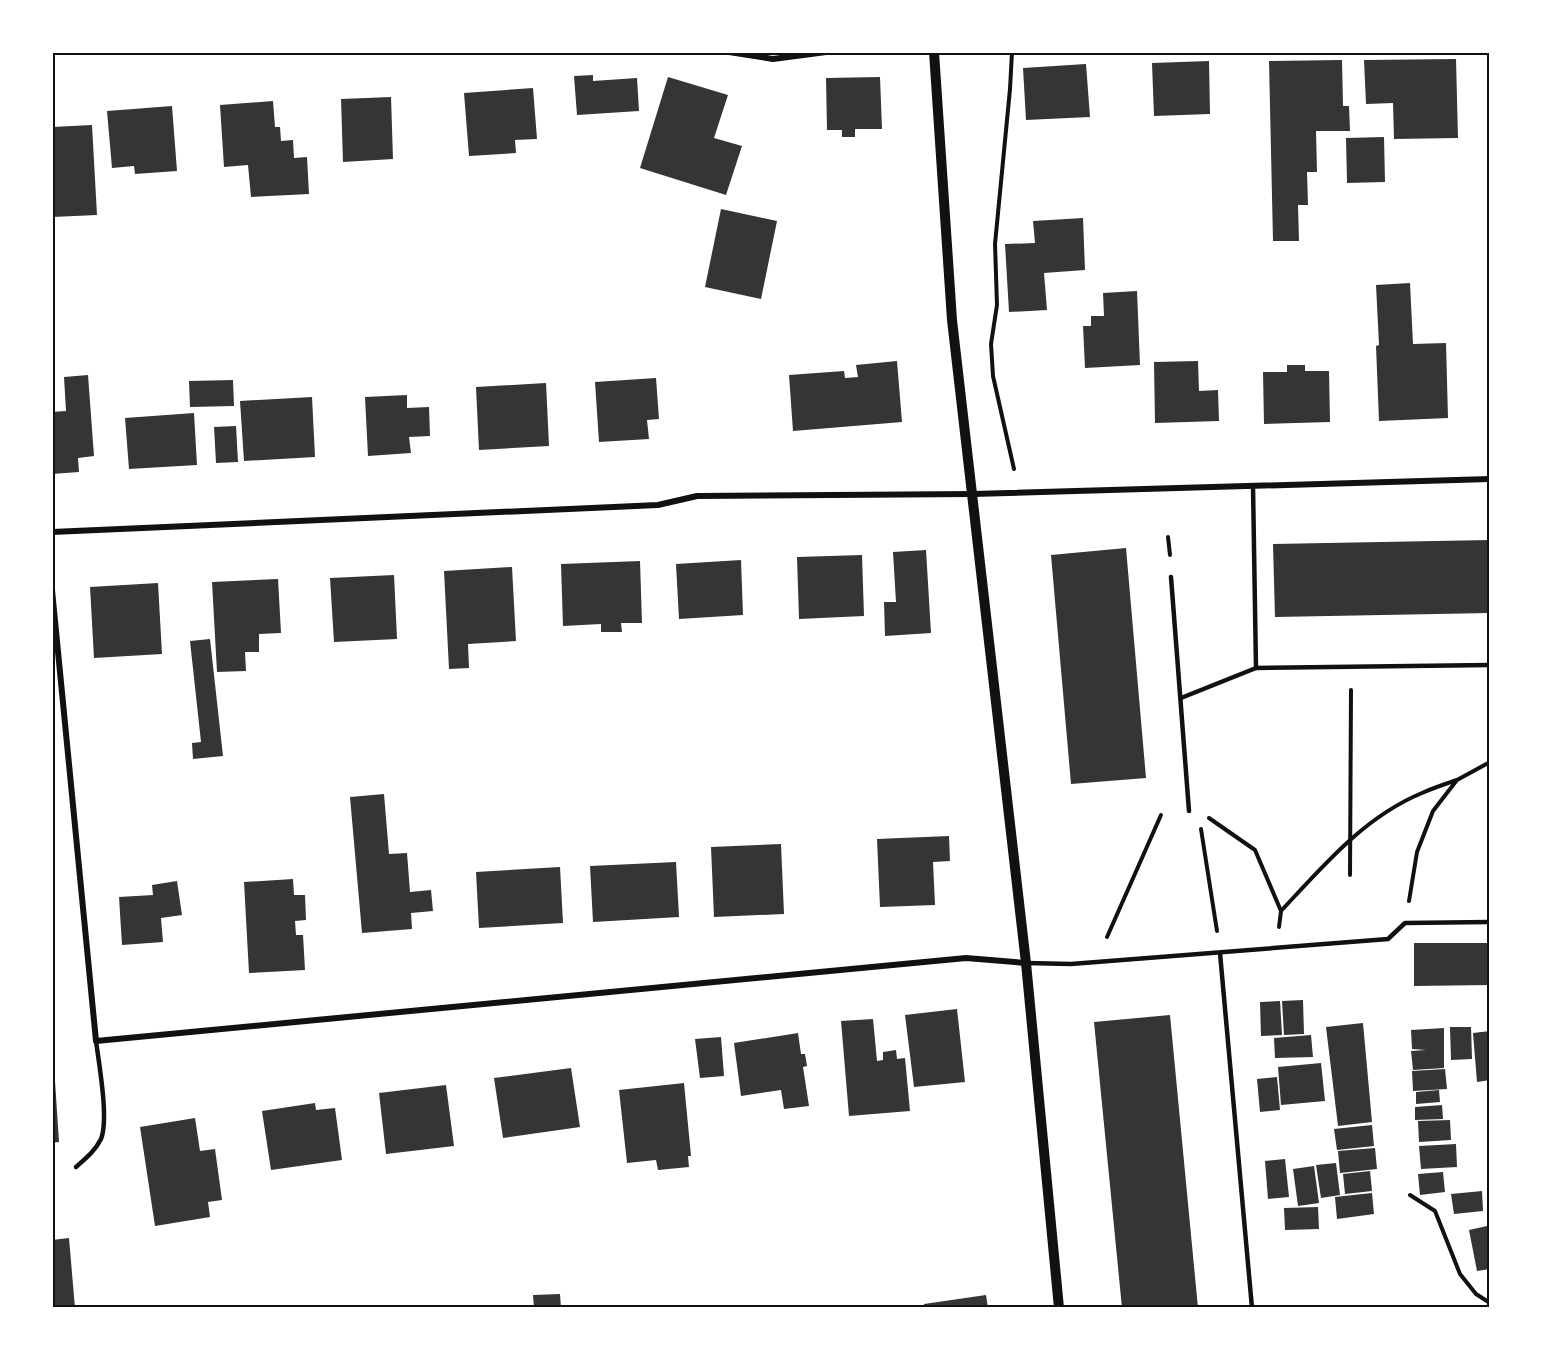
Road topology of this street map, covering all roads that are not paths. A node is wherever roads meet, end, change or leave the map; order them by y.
1 (729, 52) edge
2 (826, 52) edge
3 (934, 52) edge
4 (1490, 479) edge
5 (1253, 486) junction
6 (973, 494) junction
7 (52, 531) edge
8 (1172, 577) dead end
9 (52, 590) edge
10 (1490, 665) edge
11 (1256, 668) junction
12 (1181, 698) junction
13 (1189, 811) dead end
14 (1490, 922) edge
15 (1220, 952) junction
16 (1026, 963) junction
17 (96, 1041) junction
18 (76, 1167) dead end
19 (1059, 1308) edge
20 (1252, 1308) edge

1 - 2 street
3 - 6 street
4 - 5 street
5 - 6 street
5 - 11 lane
6 - 7 street
6 - 16 street
8 - 12 lane
9 - 17 street
10 - 11 lane
11 - 12 lane
12 - 13 lane
14 - 15 lane
15 - 16 lane
15 - 20 lane
16 - 17 street
16 - 19 street
17 - 18 lane

